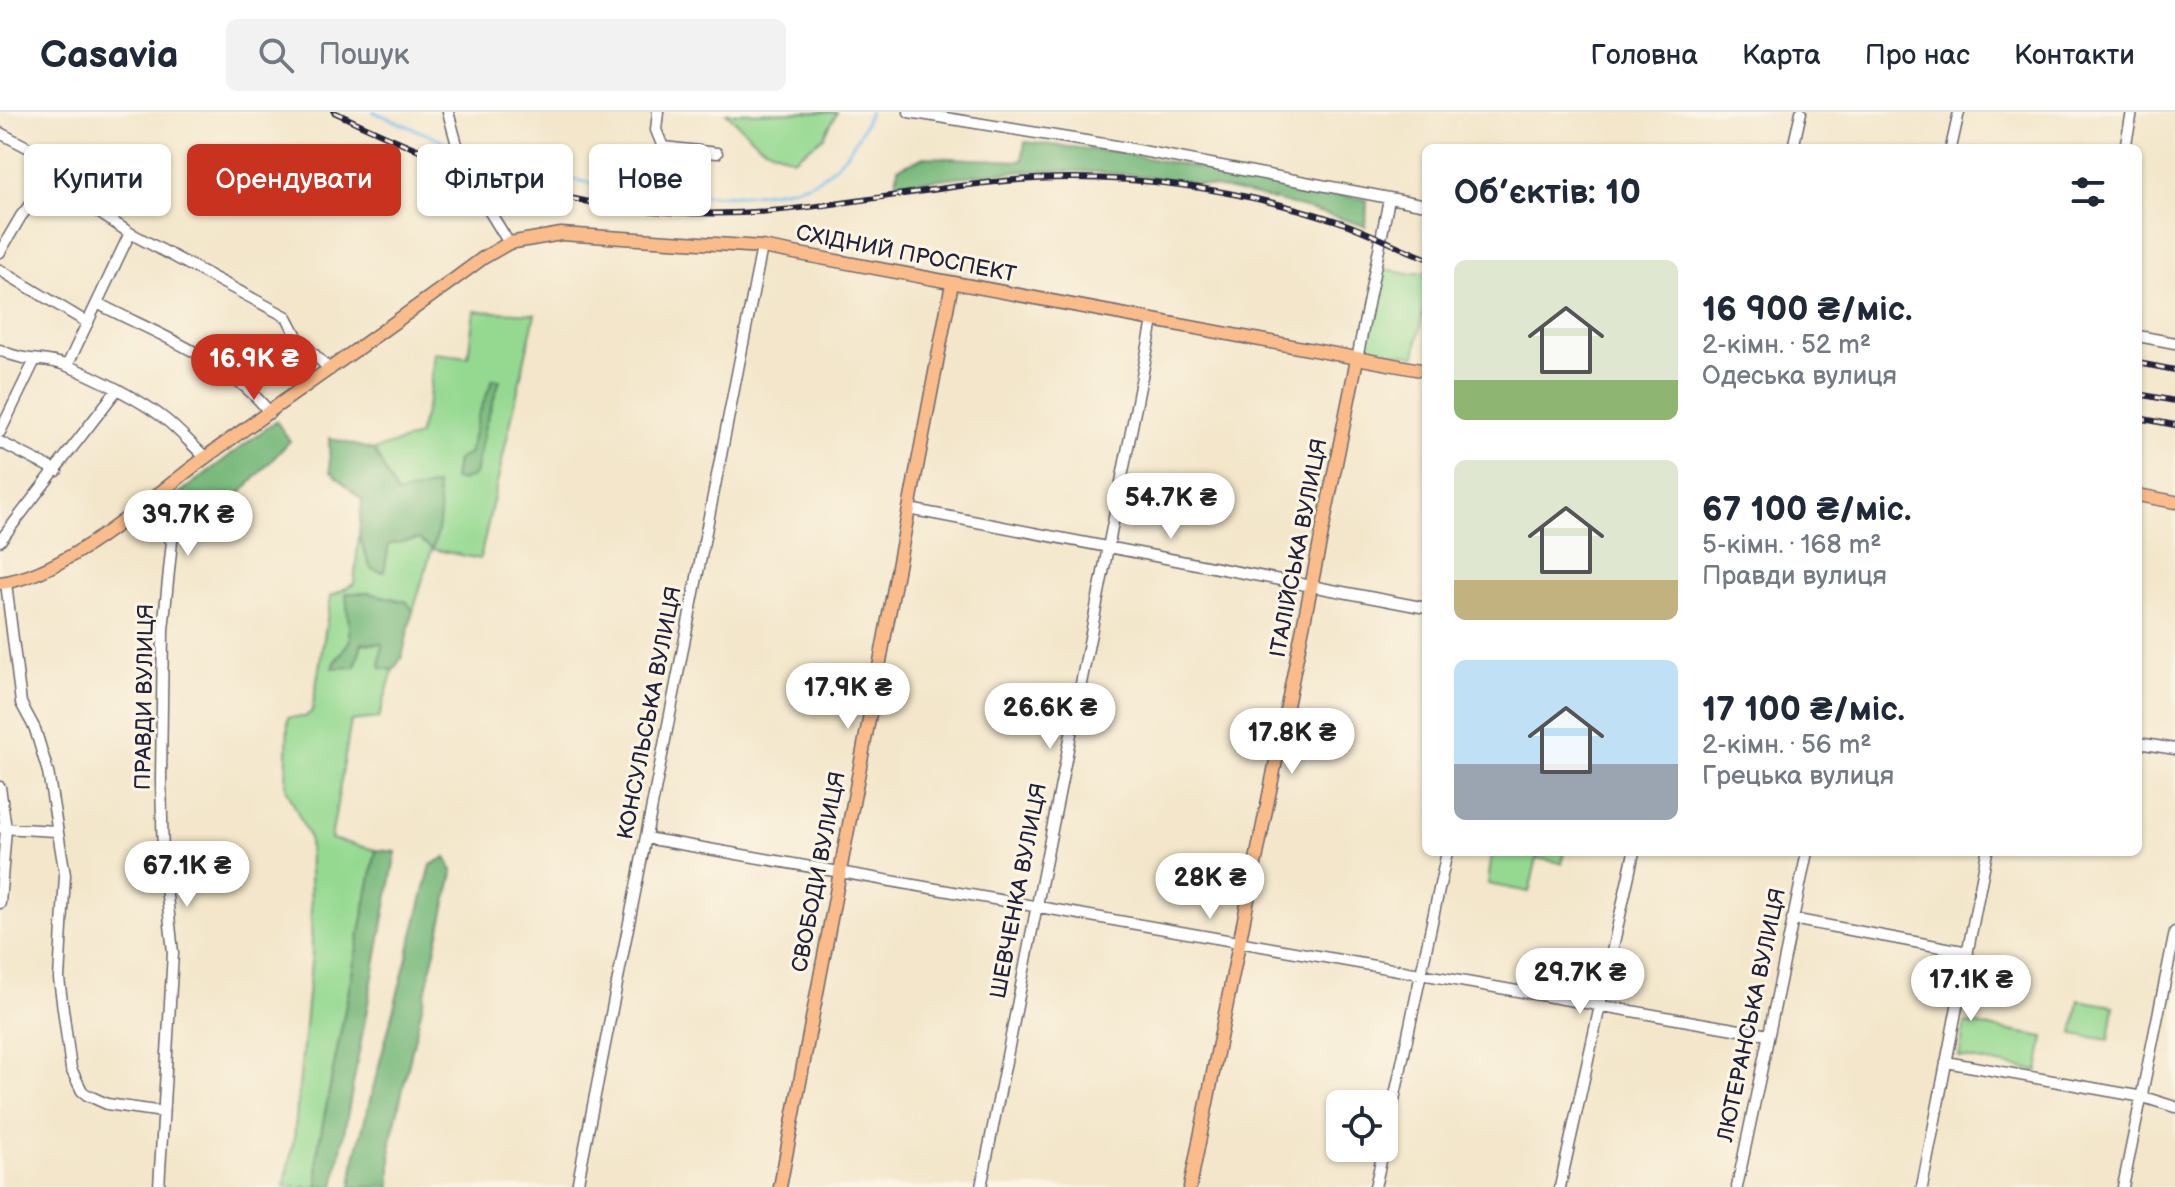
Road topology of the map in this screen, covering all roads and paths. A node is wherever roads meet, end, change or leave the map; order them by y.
1 (448, 112) edge
2 (658, 112) edge
3 (909, 112) edge
4 (1801, 112) edge
5 (1959, 112) edge
6 (2132, 112) edge
7 (0, 133) edge
8 (1794, 144) edge
9 (1952, 144) edge
10 (2126, 144) edge
11 (24, 145) edge
12 (717, 153) dead end
13 (1389, 199) junction
14 (1422, 204) edge
15 (24, 212) edge
16 (104, 216) edge
17 (130, 233) junction
18 (509, 243) junction
19 (762, 247) junction
20 (0, 252) edge
21 (0, 270) edge
22 (952, 283) junction
23 (97, 303) junction
24 (1153, 321) junction
25 (88, 323) junction
26 (2142, 337) edge
27 (2175, 343) edge
28 (0, 350) edge
29 (1357, 359) junction
30 (34, 362) junction
31 (67, 366) junction
32 (330, 370) junction
33 (1422, 370) edge
34 (116, 391) junction
35 (270, 413) junction
36 (0, 432) edge
37 (0, 442) edge
38 (206, 458) junction
39 (57, 471) junction
40 (2142, 496) edge
41 (2175, 502) edge
42 (140, 508) junction
43 (909, 509) junction
44 (0, 541) edge
45 (1108, 546) junction
46 (3, 583) edge
47 (1312, 585) junction
48 (1422, 607) edge
49 (2142, 744) edge
50 (2175, 749) edge
51 (0, 787) edge
52 (3, 828) edge
53 (56, 831) junction
54 (646, 838) junction
55 (1446, 856) edge
56 (1633, 856) edge
57 (1806, 856) edge
58 (1986, 856) edge
59 (839, 872) junction
60 (0, 903) edge
61 (1037, 905) junction
62 (1792, 919) junction
63 (2175, 932) edge
64 (1239, 944) junction
65 (1968, 952) junction
66 (1420, 974) junction
67 (1600, 1006) junction
68 (1768, 1035) junction
69 (1946, 1062) junction
70 (1396, 1090) edge
71 (2143, 1097) junction
72 (2175, 1107) edge
73 (163, 1112) junction
74 (1381, 1162) edge
75 (159, 1187) edge
76 (577, 1187) edge
77 (780, 1187) edge
78 (981, 1187) edge
79 (1190, 1187) edge
80 (1375, 1187) edge
81 (1560, 1187) edge
82 (1737, 1187) edge
83 (1922, 1187) edge
84 (2123, 1187) edge

1 - 18 street
2 - 12 street
3 - 13 street
4 - 8 street
5 - 9 street
6 - 10 street
7 - 11 street
13 - 14 street
13 - 29 street, ІТАЛІЙСЬКА ВУЛИЦЯ
15 - 20 street
16 - 17 street
17 - 23 street
17 - 32 street
18 - 19 main road, СХІДНИЙ ПРОСПЕКТ
18 - 32 main road, СХІДНИЙ ПРОСПЕКТ
19 - 22 main road, СХІДНИЙ ПРОСПЕКТ
19 - 54 street, КОНСУЛЬСЬКА ВУЛИЦЯ
21 - 25 street
22 - 24 main road, СХІДНИЙ ПРОСПЕКТ
22 - 43 main road, СВОБОДИ ВУЛИЦЯ
23 - 25 street
23 - 35 street
24 - 29 main road, СХІДНИЙ ПРОСПЕКТ
24 - 45 street, ШЕВЧЕНКА ВУЛИЦЯ
25 - 31 street
26 - 27 street
28 - 30 street
29 - 33 main road, СХІДНИЙ ПРОСПЕКТ
29 - 47 main road, ІТАЛІЙСЬКА ВУЛИЦЯ
30 - 31 street
30 - 36 street
31 - 34 street
32 - 35 main road, СХІДНИЙ ПРОСПЕКТ
34 - 38 street
34 - 39 street
35 - 38 main road, СХІДНИЙ ПРОСПЕКТ
37 - 39 street
38 - 42 main road, СХІДНИЙ ПРОСПЕКТ
39 - 44 street
40 - 41 main road
42 - 46 main road, СХІДНИЙ ПРОСПЕКТ
42 - 73 street, ПРАВДИ ВУЛИЦЯ
43 - 45 street
43 - 59 main road, СВОБОДИ ВУЛИЦЯ
45 - 47 street
45 - 61 street, ШЕВЧЕНКА ВУЛИЦЯ
46 - 53 street
47 - 48 street
47 - 64 main road, ІТАЛІЙСЬКА ВУЛИЦЯ
49 - 50 street
51 - 52 street
52 - 53 street
52 - 60 street
53 - 73 street
54 - 59 street
54 - 76 street, КОНСУЛЬСЬКА ВУЛИЦЯ
55 - 66 street
56 - 67 street
57 - 62 street, ЛЮТЕРАНСЬКА ВУЛИЦЯ
58 - 65 street
59 - 61 street
59 - 77 main road, СВОБОДИ ВУЛИЦЯ
61 - 64 street
61 - 78 street, ШЕВЧЕНКА ВУЛИЦЯ
62 - 65 street
62 - 68 street, ЛЮТЕРАНСЬКА ВУЛИЦЯ
63 - 71 street
64 - 66 street
64 - 79 main road, ІТАЛІЙСЬКА ВУЛИЦЯ
65 - 69 street
66 - 67 street
66 - 70 street
67 - 68 street
67 - 81 street
68 - 82 street, ЛЮТЕРАНСЬКА ВУЛИЦЯ
69 - 71 street
69 - 83 street
71 - 72 street
71 - 84 street
73 - 75 street, ПРАВДИ ВУЛИЦЯ
74 - 80 street

